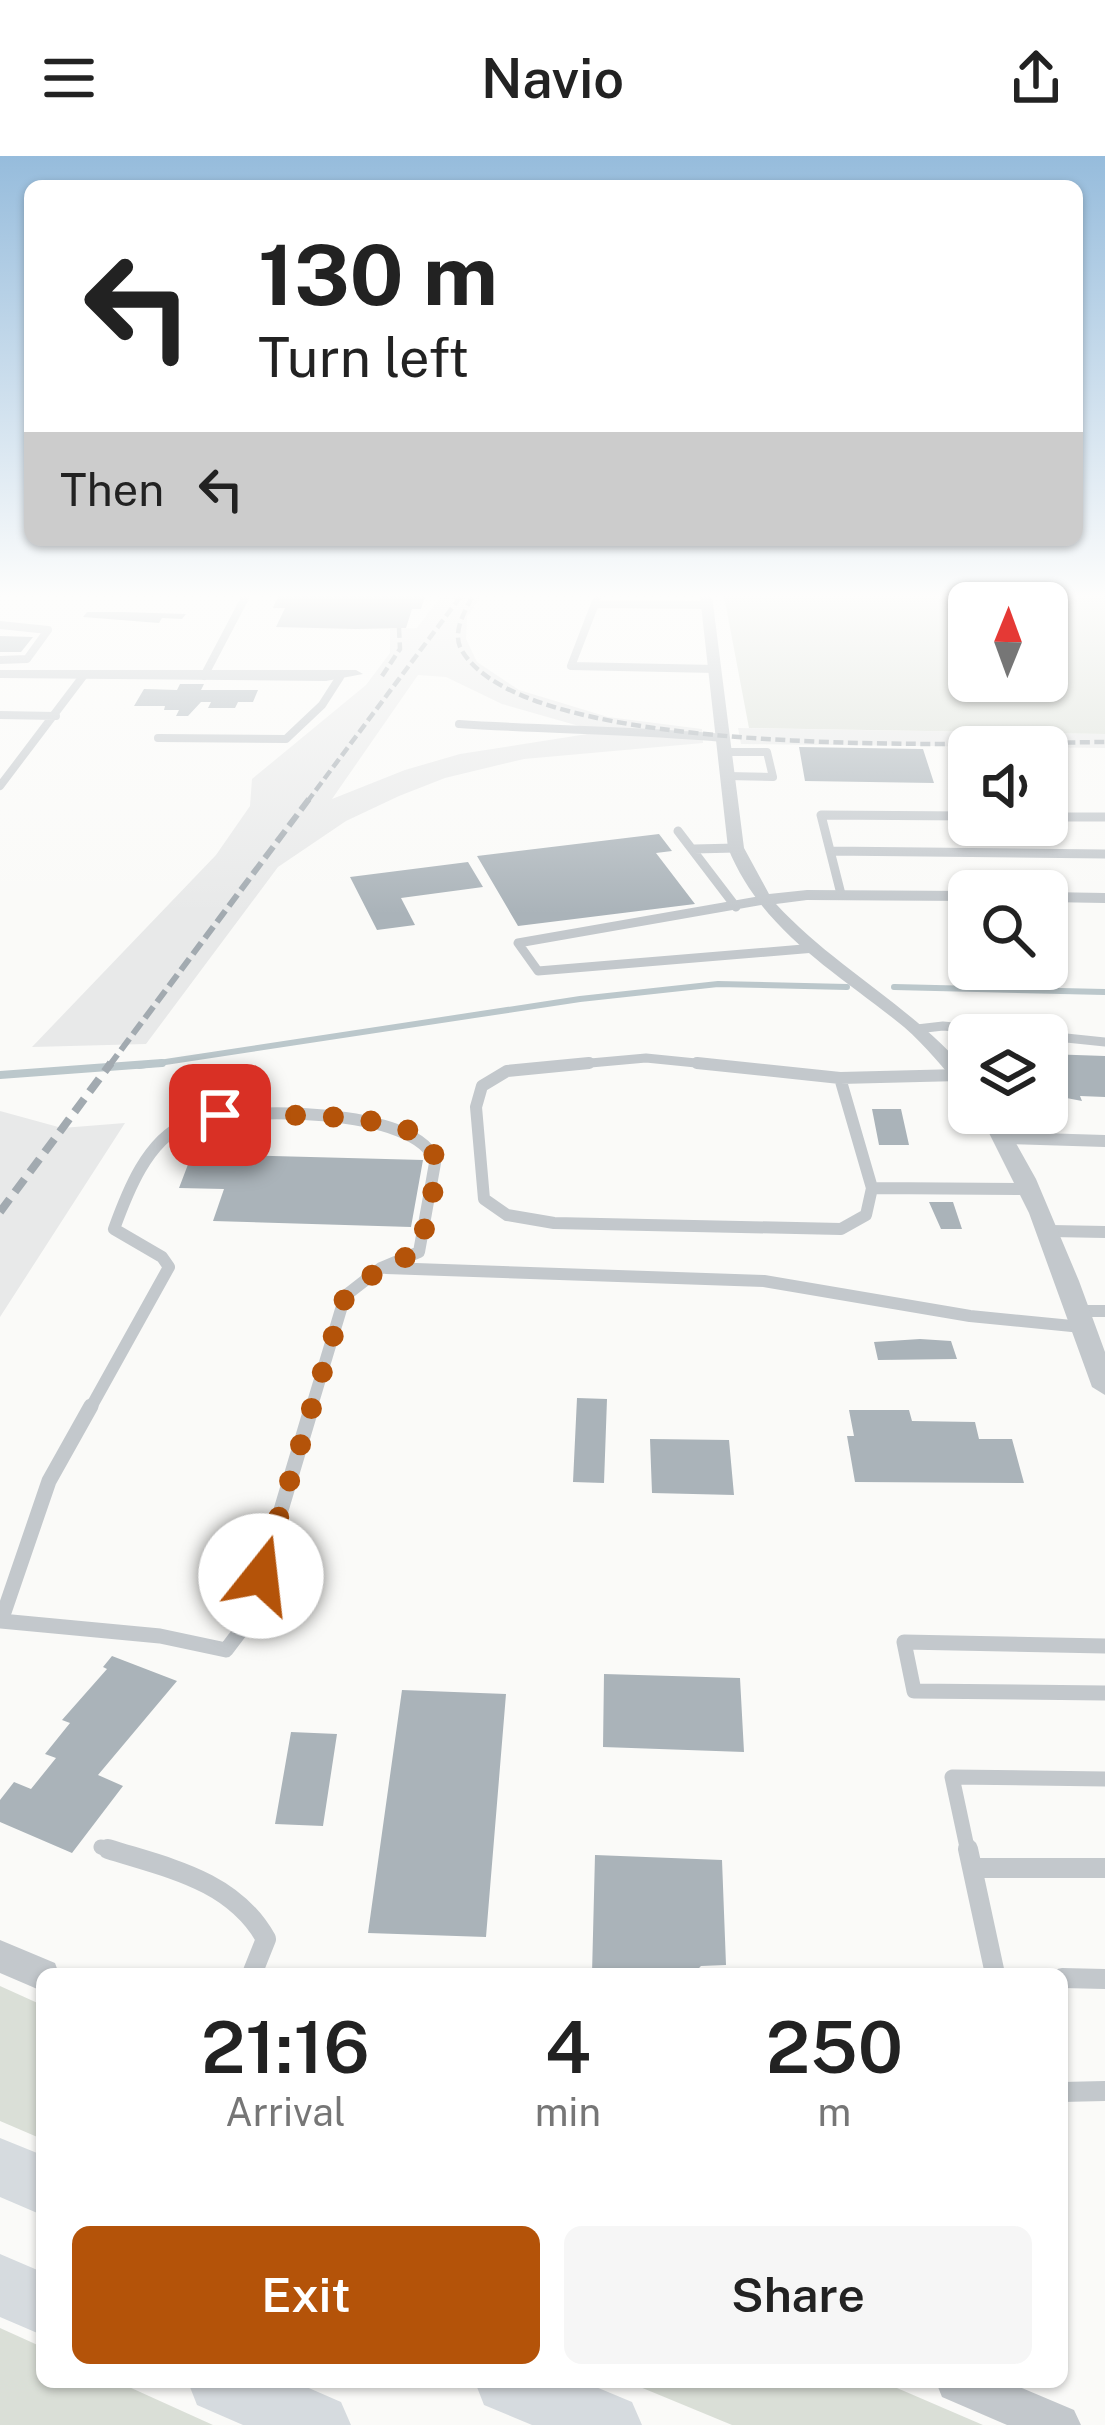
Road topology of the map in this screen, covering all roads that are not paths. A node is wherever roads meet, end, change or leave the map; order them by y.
1 (65, 702) edge
2 (322, 702) edge
3 (718, 702) edge
4 (0, 715) edge
5 (56, 716) junction
6 (459, 724) dead end
7 (158, 738) dead end
8 (723, 745) junction
9 (727, 776) junction
10 (0, 786) edge
11 (948, 816) edge
12 (1068, 817) edge
13 (1105, 817) edge
14 (678, 831) dead end
15 (736, 848) junction
16 (694, 849) junction
17 (830, 850) junction
18 (1105, 854) edge
19 (841, 894) junction
20 (948, 896) edge
21 (1068, 897) edge
22 (1105, 898) edge
23 (764, 900) junction
24 (736, 907) junction
25 (815, 947) junction
26 (948, 1026) edge
27 (917, 1029) junction
28 (1068, 1038) edge
29 (1105, 1042) edge
30 (948, 1063) edge
31 (840, 1078) junction
32 (948, 1081) edge
33 (1002, 1134) edge
34 (1005, 1138) junction
35 (1105, 1141) edge
36 (872, 1188) junction
37 (1033, 1189) junction
38 (1051, 1231) junction
39 (1105, 1232) edge
40 (381, 1268) junction
41 (1105, 1311) edge
42 (1081, 1319) junction
43 (1105, 1387) edge
44 (0, 1623) edge
45 (1105, 1646) edge
46 (1105, 1693) edge
47 (1105, 1779) edge
48 (101, 1847) dead end
49 (972, 1868) junction
50 (1105, 1868) edge
51 (0, 1956) edge
52 (254, 1968) edge
53 (993, 1968) edge
54 (36, 1972) edge
55 (1068, 1978) edge
56 (1105, 1978) edge
57 (1105, 2091) edge
58 (1068, 2092) edge
59 (0, 2168) edge
60 (36, 2183) edge
61 (0, 2285) edge
62 (36, 2301) edge
63 (234, 2388) edge
64 (521, 2388) edge
65 (971, 2388) edge
66 (318, 2425) edge
67 (609, 2425) edge
68 (1059, 2425) edge

1 - 5 lane
2 - 7 lane
3 - 8 street
4 - 5 lane
5 - 10 lane
6 - 8 lane
8 - 9 street
8 - 9 lane
9 - 15 street
11 - 17 lane
12 - 13 lane
14 - 16 lane
15 - 16 lane
15 - 23 street
16 - 24 lane
17 - 18 lane
17 - 19 lane
19 - 20 street
19 - 23 street
21 - 22 street
23 - 24 lane
23 - 25 street
24 - 25 lane
25 - 27 street
26 - 27 lane
27 - 30 street
28 - 29 lane
31 - 32 lane
31 - 36 lane
31 - 36 lane
33 - 34 street
34 - 35 lane
34 - 37 street
36 - 37 lane
37 - 38 street
38 - 39 lane
38 - 42 street
40 - 42 lane
40 - 44 lane
40 - 44 lane
41 - 42 lane
42 - 43 street
45 - 46 lane
47 - 49 lane
48 - 52 lane
49 - 50 lane
49 - 53 lane
51 - 54 street
55 - 56 lane
57 - 58 lane
59 - 60 main road
61 - 62 main road
63 - 66 main road
64 - 67 main road
65 - 68 street

